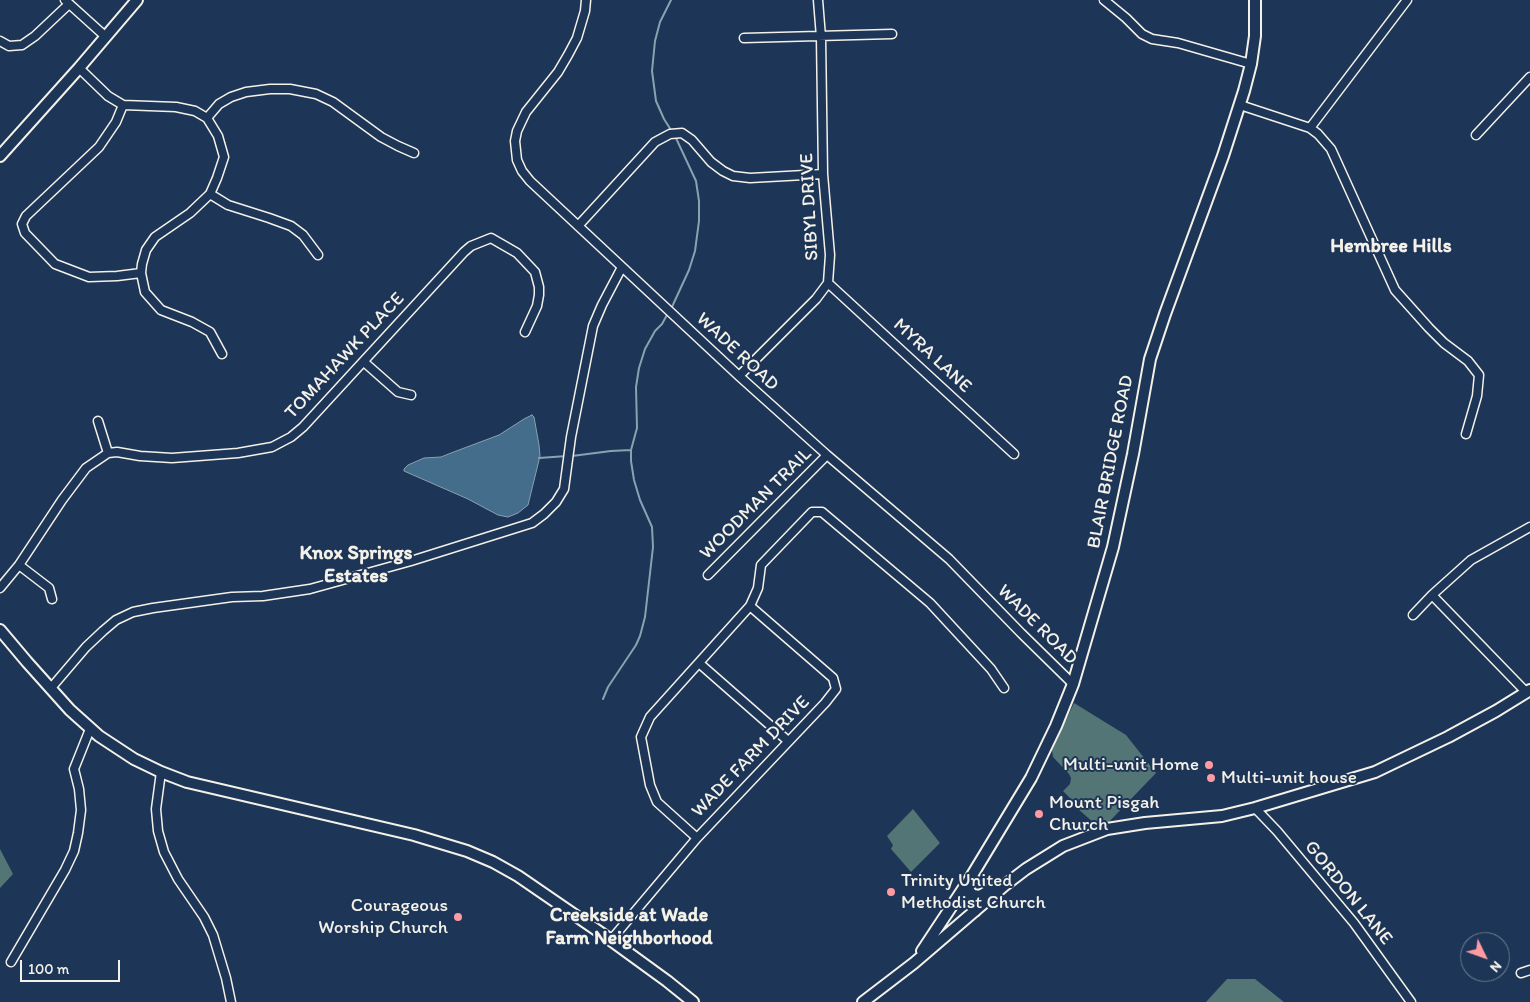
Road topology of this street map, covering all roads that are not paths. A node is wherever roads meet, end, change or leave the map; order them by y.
1 (137, 0) edge
2 (586, 0) edge
3 (818, 0) edge
4 (1104, 0) edge
5 (1255, 0) edge
6 (1407, 0) edge
7 (67, 2) edge
8 (892, 34) dead end
9 (821, 37) junction
10 (106, 38) junction
11 (744, 38) dead end
12 (0, 41) edge
13 (1251, 64) junction
14 (79, 68) junction
15 (1530, 77) edge
16 (123, 105) junction
17 (1240, 105) junction
18 (208, 118) junction
19 (1310, 128) junction
20 (1476, 135) dead end
21 (414, 153) dead end
22 (0, 156) edge
23 (823, 174) junction
24 (210, 194) junction
25 (578, 226) junction
26 (318, 255) dead end
27 (622, 267) junction
28 (141, 273) junction
29 (828, 283) junction
30 (525, 332) dead end
31 (222, 354) dead end
32 (364, 362) junction
33 (739, 376) junction
34 (411, 395) dead end
35 (98, 421) dead end
36 (1466, 434) dead end
37 (108, 453) junction
38 (1014, 454) dead end
39 (827, 455) junction
40 (1530, 527) edge
41 (19, 565) junction
42 (708, 575) dead end
43 (0, 588) edge
44 (1432, 595) junction
45 (52, 599) dead end
46 (750, 606) junction
47 (1413, 615) dead end
48 (0, 630) edge
49 (699, 663) junction
50 (1074, 684) junction
51 (51, 688) junction
52 (1004, 688) dead end
53 (1528, 691) edge
54 (90, 729) junction
55 (788, 742) junction
56 (161, 772) junction
57 (1255, 808) junction
58 (697, 838) junction
59 (970, 879) junction
60 (1005, 885) junction
61 (975, 912) junction
62 (611, 940) junction
63 (11, 962) dead end
64 (914, 963) junction
65 (1530, 970) edge
66 (1521, 973) dead end
67 (231, 1002) edge
68 (693, 1002) edge
69 (863, 1002) edge
70 (1411, 1002) edge

1 - 10 street
2 - 25 street, WADE ROAD
3 - 9 street, SIBYL DRIVE
4 - 13 street
5 - 13 street, BLAIR BRIDGE ROAD
6 - 19 street
7 - 10 street
7 - 12 street
8 - 9 street
9 - 11 street
9 - 23 street, SIBYL DRIVE
10 - 14 street
13 - 17 street, BLAIR BRIDGE ROAD
14 - 16 street
14 - 22 street
15 - 20 street
16 - 18 street
16 - 28 street
17 - 19 street
17 - 50 street, BLAIR BRIDGE ROAD
18 - 21 street
18 - 24 street
19 - 36 street
23 - 25 street
23 - 29 street, SIBYL DRIVE
24 - 26 street
24 - 28 street
25 - 27 street, WADE ROAD
27 - 33 street, WADE ROAD
27 - 51 street
28 - 31 street
29 - 33 street, SIBYL DRIVE
29 - 38 street, MYRA LANE
30 - 32 street, TOMAHAWK PLACE
32 - 34 street
32 - 37 street, TOMAHAWK PLACE
33 - 39 street, WADE ROAD
35 - 37 street
37 - 41 street
39 - 42 street, WOODMAN TRAIL
39 - 50 street, WADE ROAD
40 - 44 street
41 - 43 street
41 - 45 street
44 - 47 street
44 - 53 street
46 - 49 street
46 - 52 street
46 - 55 street, WADE FARM DRIVE
48 - 51 street
49 - 55 street
49 - 58 street
50 - 59 street, BLAIR BRIDGE ROAD
51 - 54 street
53 - 57 street
54 - 56 street
54 - 63 street
55 - 58 street, WADE FARM DRIVE
56 - 62 street
56 - 67 street
57 - 60 street
57 - 70 street, GORDON LANE
58 - 62 street, WADE FARM DRIVE
59 - 60 street
59 - 61 street, BLAIR BRIDGE ROAD
59 - 64 street
60 - 61 street
61 - 64 street
62 - 68 street
64 - 69 street
65 - 66 street

